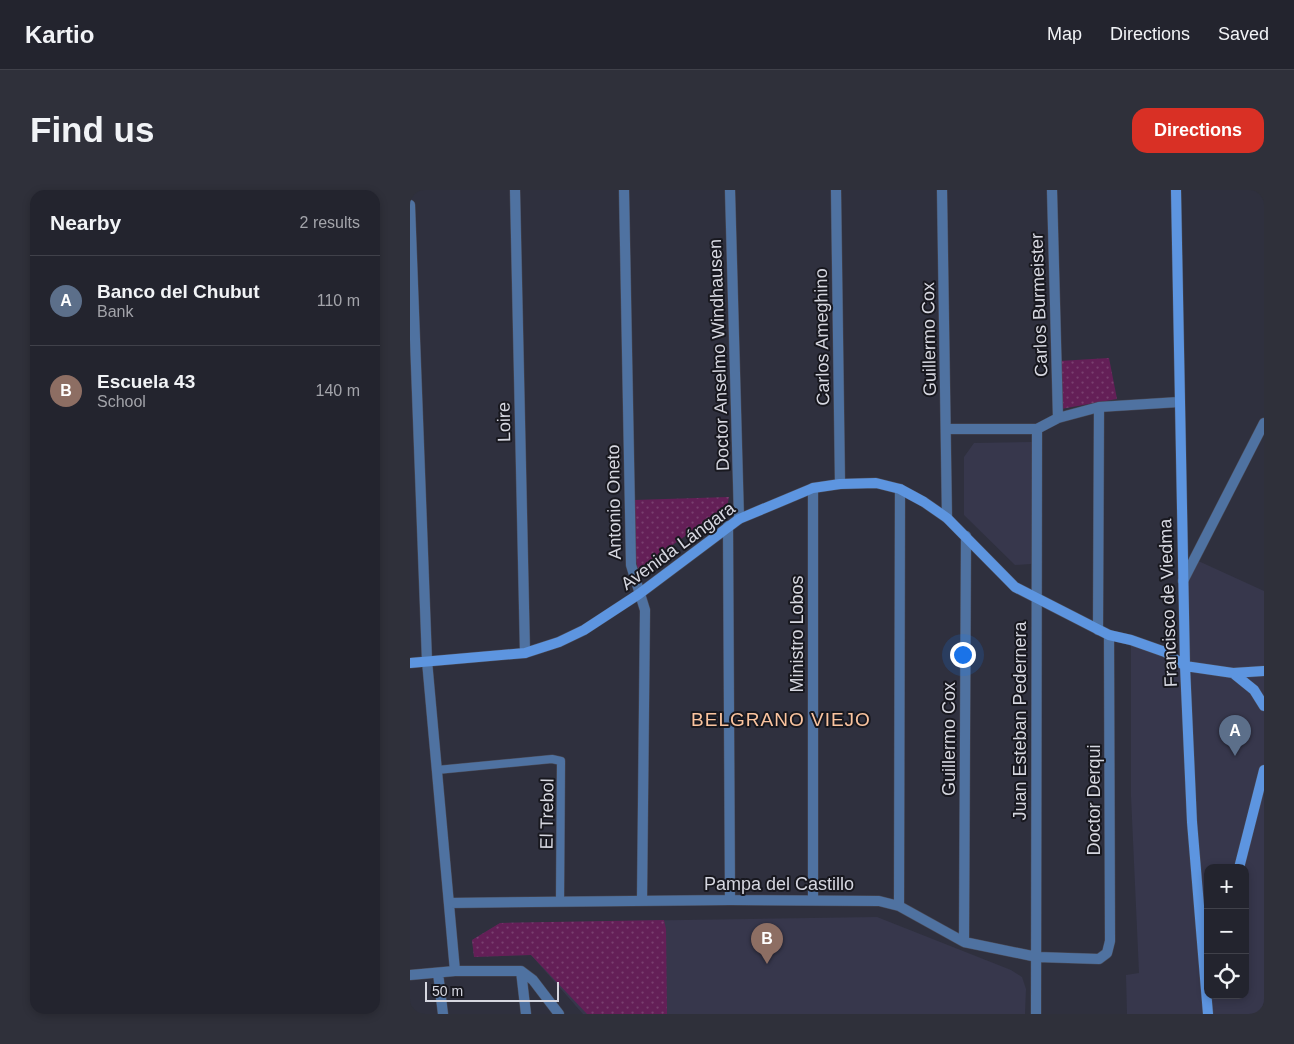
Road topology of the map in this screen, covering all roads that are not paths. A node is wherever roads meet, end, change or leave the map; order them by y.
1 (516, 190) edge
2 (624, 190) edge
3 (730, 190) edge
4 (836, 190) edge
5 (942, 190) edge
6 (1052, 190) edge
7 (1176, 190) edge
8 (410, 205) edge
9 (1180, 402) junction
10 (1099, 407) junction
11 (1058, 418) junction
12 (1264, 423) edge
13 (947, 429) junction
14 (1037, 429) junction
15 (840, 484) junction
16 (813, 488) junction
17 (900, 490) junction
18 (739, 518) junction
19 (947, 518) junction
20 (728, 526) junction
21 (966, 536) junction
22 (1183, 581) junction
23 (639, 594) junction
24 (1035, 599) junction
25 (1098, 630) junction
26 (1109, 635) junction
27 (525, 654) junction
28 (427, 661) junction
29 (410, 663) edge
30 (1186, 666) junction
31 (1264, 670) edge
32 (1233, 673) junction
33 (1264, 706) edge
34 (437, 770) junction
35 (1264, 770) edge
36 (1240, 864) edge
37 (813, 899) junction
38 (730, 900) junction
39 (560, 901) junction
40 (642, 901) junction
41 (449, 903) junction
42 (899, 906) junction
43 (964, 942) junction
44 (1037, 957) junction
45 (1099, 959) joint
46 (455, 971) junction
47 (521, 971) junction
48 (438, 973) junction
49 (410, 975) edge
50 (1210, 999) edge
51 (1208, 1013) edge
52 (443, 1014) edge
53 (526, 1014) edge
54 (559, 1014) edge
55 (1036, 1014) edge

1 - 27 street, Loire
2 - 23 street, Antonio Oneto
3 - 18 street, Doctor Anselmo Windhausen
4 - 15 street, Carlos Ameghino
5 - 13 street, Guillermo Cox
6 - 11 street, Carlos Burmeister
7 - 9 street, Francisco de Viedma
8 - 28 street
9 - 10 street
9 - 22 street, Francisco de Viedma
10 - 11 street
10 - 25 street
11 - 14 street
12 - 22 street
13 - 14 street
13 - 19 street, Guillermo Cox
14 - 24 street, Juan Esteban Pedernera
15 - 16 street, Avenida Lángara
15 - 17 street, Avenida Lángara
16 - 18 street, Avenida Lángara
16 - 37 street, Ministro Lobos
17 - 19 street, Avenida Lángara
17 - 42 street
18 - 20 street, Avenida Lángara
19 - 21 street, Avenida Lángara
20 - 23 street, Avenida Lángara
20 - 38 street
21 - 24 street, Avenida Lángara
21 - 43 street, Guillermo Cox
22 - 30 street, Francisco de Viedma
23 - 27 street, Avenida Lángara
23 - 40 street, Antonio Oneto
24 - 25 street, Avenida Lángara
24 - 44 street, Juan Esteban Pedernera
25 - 26 street, Avenida Lángara
26 - 30 street, Avenida Lángara
26 - 45 street, Doctor Derqui
27 - 28 street, Avenida Lángara
28 - 29 street, Avenida Lángara
28 - 34 street
30 - 32 street
30 - 51 street, Francisco de Viedma
31 - 32 street
32 - 33 street
34 - 39 lane, El Trebol
34 - 41 street
35 - 36 street
37 - 38 street, Pampa del Castillo
37 - 42 street, Pampa del Castillo
38 - 40 street, Pampa del Castillo
39 - 40 street, Pampa del Castillo
39 - 41 street, Pampa del Castillo
41 - 46 street
42 - 43 street, Pampa del Castillo
43 - 44 street, Pampa del Castillo
44 - 45 street, Pampa del Castillo
44 - 55 street, Juan Esteban Pedernera
46 - 47 street
46 - 48 street
47 - 53 street
47 - 54 street
48 - 49 street
48 - 52 street
50 - 51 street

